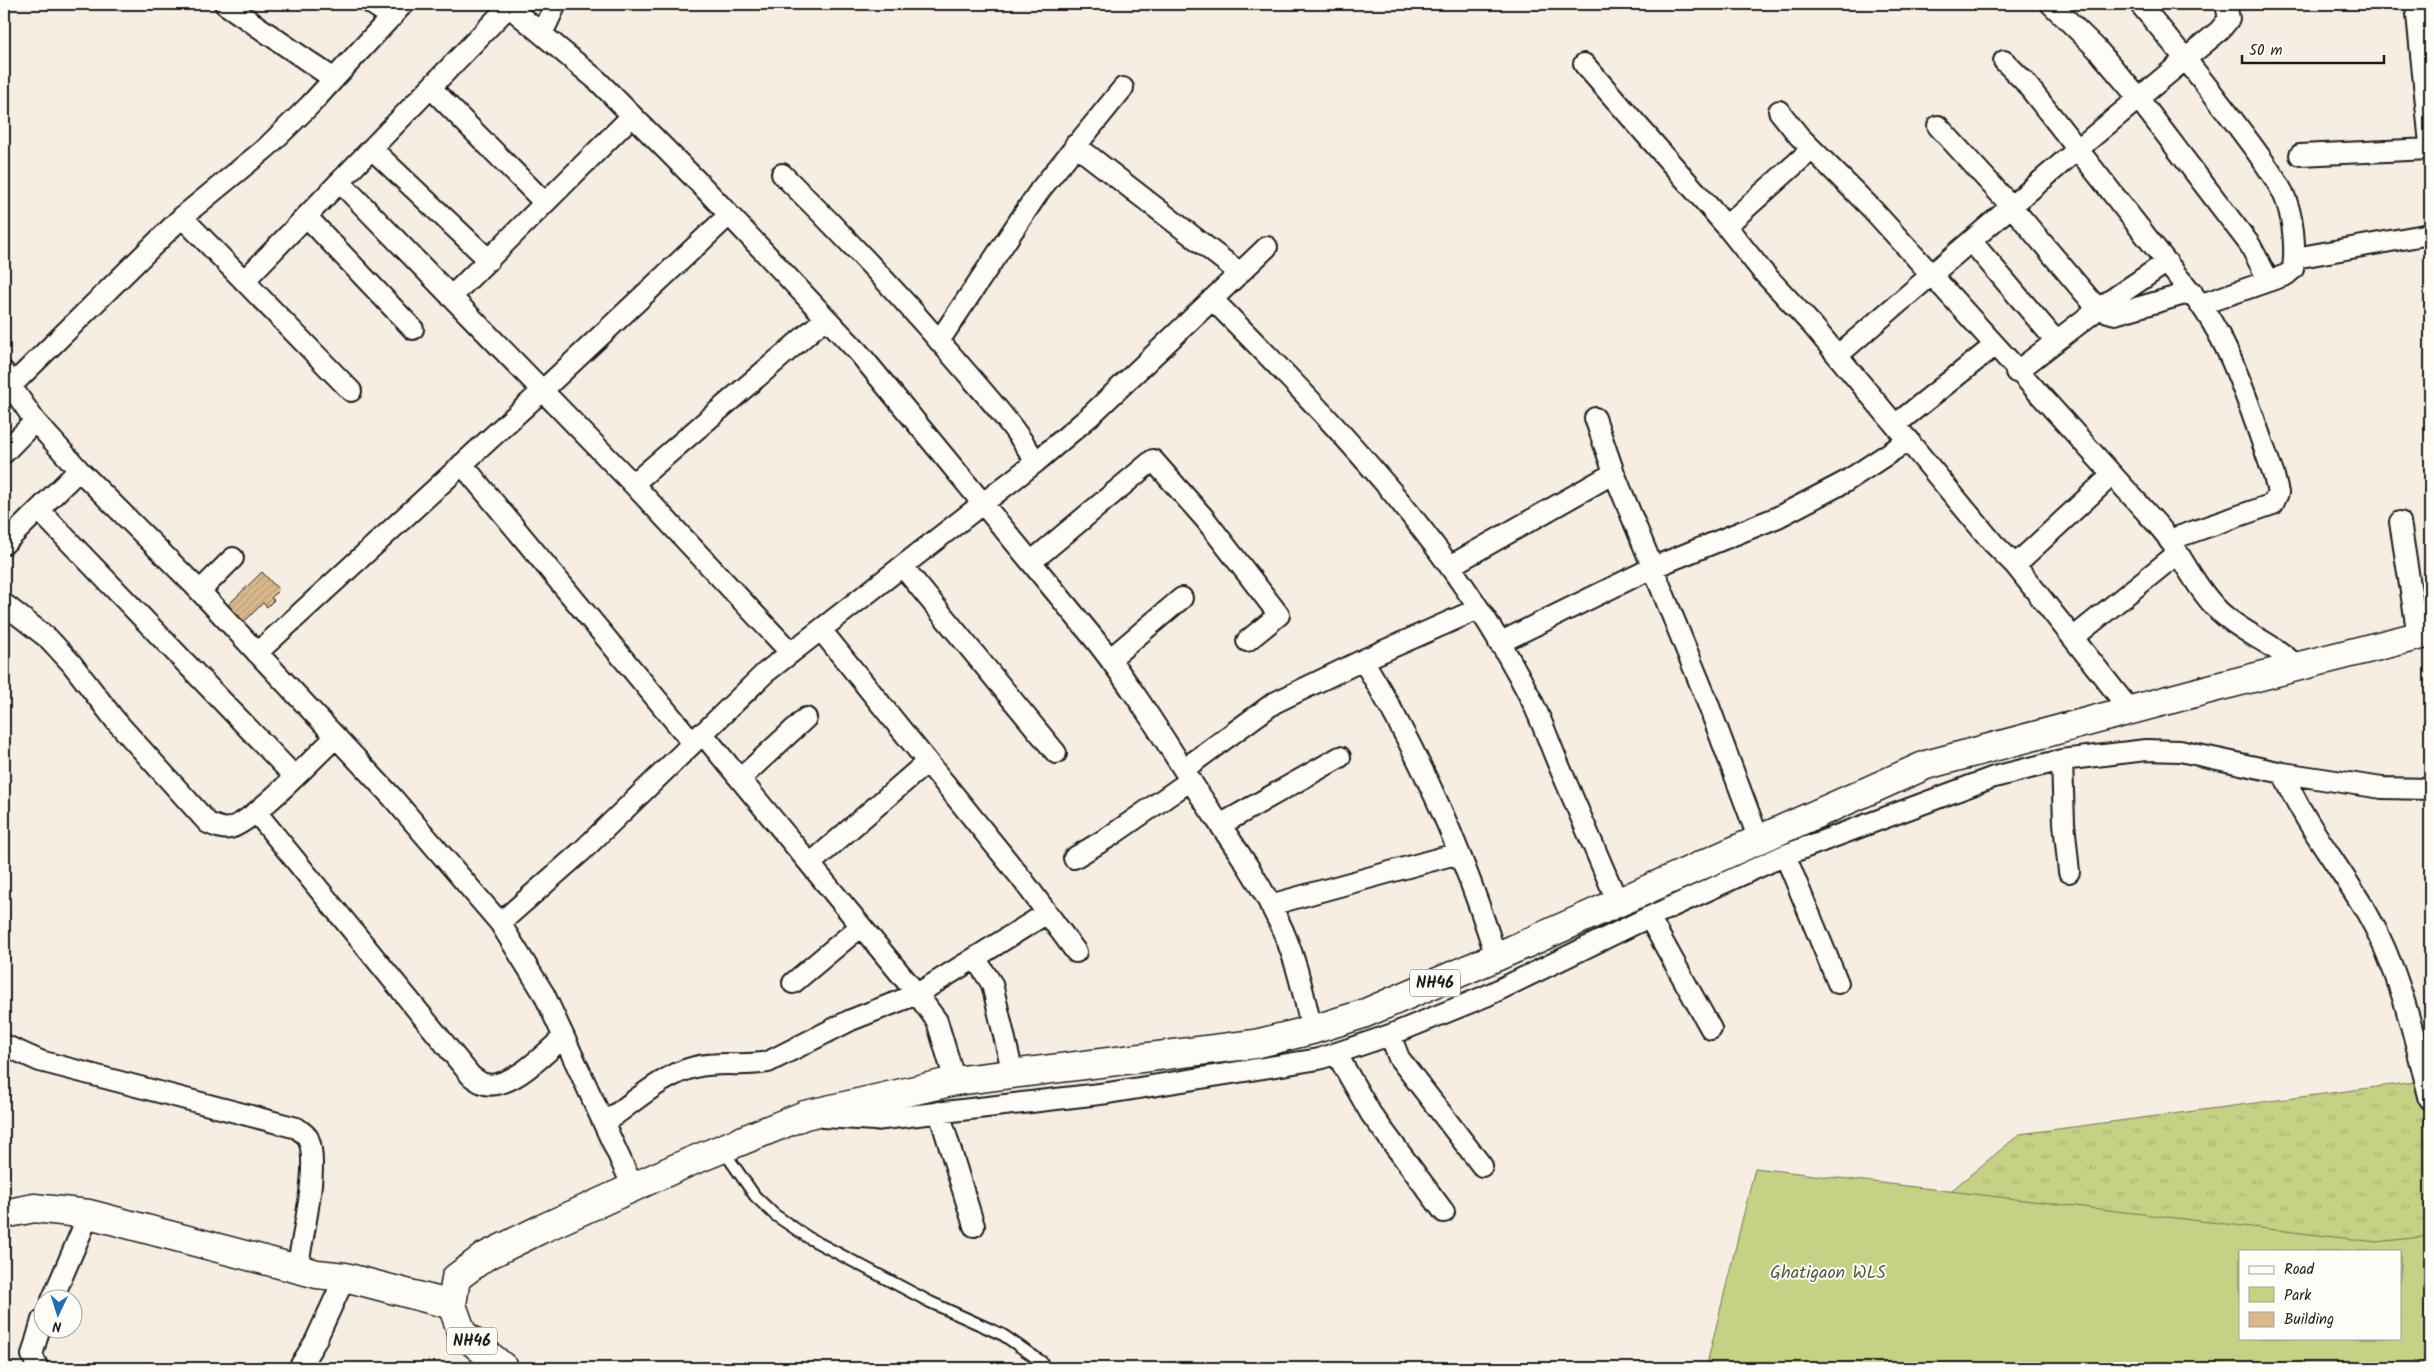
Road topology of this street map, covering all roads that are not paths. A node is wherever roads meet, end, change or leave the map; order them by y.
1 (225, 4) edge
2 (372, 4) edge
3 (556, 4) edge
4 (2051, 4) edge
5 (2140, 4) edge
6 (2226, 4) edge
7 (2416, 4) edge
8 (508, 5) edge
9 (398, 10) edge
10 (542, 34) junction
11 (2186, 59) junction
12 (2004, 61) dead end
13 (1584, 64) dead end
14 (334, 79) junction
15 (431, 88) junction
16 (1123, 88) dead end
17 (2139, 98) junction
18 (1779, 111) dead end
19 (632, 116) junction
20 (1938, 126) dead end
21 (2430, 144) edge
22 (1075, 145) junction
23 (1812, 148) junction
24 (372, 149) junction
25 (2078, 149) junction
26 (2430, 149) edge
27 (2300, 155) dead end
28 (782, 174) dead end
29 (340, 182) junction
30 (545, 203) junction
31 (2012, 207) junction
32 (729, 215) junction
33 (182, 217) junction
34 (307, 217) junction
35 (1726, 226) junction
36 (2430, 234) edge
37 (1972, 242) junction
38 (1266, 247) dead end
39 (2295, 258) junction
40 (488, 260) junction
41 (2167, 262) junction
42 (1240, 272) junction
43 (1932, 276) junction
44 (244, 281) junction
45 (2269, 281) junction
46 (452, 298) junction
47 (2197, 298) junction
48 (1212, 299) junction
49 (2098, 309) junction
50 (826, 318) junction
51 (413, 329) dead end
52 (939, 341) junction
53 (2056, 341) junction
54 (1994, 346) junction
55 (1838, 355) junction
56 (2016, 372) junction
57 (7, 379) edge
58 (351, 391) dead end
59 (542, 391) junction
60 (1595, 418) dead end
61 (35, 421) junction
62 (1895, 424) junction
63 (1909, 440) junction
64 (4, 453) edge
65 (1036, 462) junction
66 (462, 464) junction
67 (79, 470) junction
68 (1614, 473) junction
69 (2112, 475) junction
70 (633, 484) junction
71 (983, 506) junction
72 (39, 510) junction
73 (2400, 522) dead end
74 (4, 544) edge
75 (2174, 546) junction
76 (233, 558) dead end
77 (1031, 562) junction
78 (2015, 565) junction
79 (1450, 566) junction
80 (903, 567) junction
81 (1654, 567) junction
82 (200, 591) junction
83 (1182, 598) dead end
84 (4, 604) edge
85 (1478, 609) junction
86 (820, 630) junction
87 (2424, 635) edge
88 (2073, 638) junction
89 (1247, 641) dead end
90 (1499, 642) junction
91 (257, 653) junction
92 (790, 653) junction
93 (1110, 658) junction
94 (1363, 660) junction
95 (2297, 666) junction
96 (2130, 710) junction
97 (806, 718) dead end
98 (336, 737) junction
99 (698, 738) junction
100 (1056, 753) dead end
101 (1340, 757) dead end
102 (2062, 760) junction
103 (926, 763) junction
104 (2283, 773) junction
105 (1187, 775) junction
106 (294, 776) junction
107 (740, 778) junction
108 (2430, 789) edge
109 (256, 812) junction
110 (1220, 826) junction
111 (1759, 840) junction
112 (1459, 853) junction
113 (1785, 856) junction
114 (1074, 858) dead end
115 (810, 864) junction
116 (2069, 872) dead end
117 (1618, 904) junction
118 (1270, 905) junction
119 (1047, 913) junction
120 (1650, 917) junction
121 (500, 923) junction
122 (861, 926) junction
123 (1076, 952) dead end
124 (1496, 957) junction
125 (975, 958) junction
126 (793, 982) dead end
127 (1838, 983) dead end
128 (917, 994) junction
129 (1711, 1029) dead end
130 (1312, 1030) junction
131 (1390, 1035) junction
132 (564, 1037) junction
133 (4, 1045) edge
134 (1336, 1053) junction
135 (1013, 1074) junction
136 (955, 1081) junction
137 (2430, 1100) edge
138 (939, 1112) junction
139 (805, 1115) junction
140 (605, 1122) junction
141 (722, 1149) junction
142 (1482, 1166) dead end
143 (634, 1189) junction
144 (1444, 1212) dead end
145 (4, 1214) edge
146 (90, 1214) junction
147 (974, 1226) dead end
148 (297, 1269) junction
149 (344, 1277) junction
150 (56, 1290) edge
151 (452, 1305) junction
152 (36, 1340) edge
153 (1042, 1362) dead end
154 (38, 1368) edge
155 (299, 1368) edge
156 (504, 1368) edge

1 - 14 street
2 - 9 street
3 - 10 street
4 - 17 street
5 - 11 street
6 - 11 street
7 - 21 street
8 - 10 street
8 - 15 street
9 - 14 street
10 - 19 street
11 - 17 street
11 - 39 street
12 - 25 street
13 - 35 street
14 - 33 street
15 - 24 street
15 - 30 street
16 - 22 street
17 - 25 street
17 - 45 street
18 - 23 street
19 - 30 street
19 - 32 street
20 - 31 street
22 - 42 street
22 - 52 street
23 - 35 street
23 - 43 street
24 - 29 street
24 - 40 street
25 - 31 street
25 - 41 street
26 - 27 street
28 - 52 street
29 - 34 street
29 - 46 street
30 - 40 street
31 - 37 street
31 - 49 street
32 - 50 street
32 - 59 street
33 - 44 street
33 - 57 street
34 - 44 street
34 - 51 street
35 - 55 street
36 - 39 street
37 - 43 street
37 - 53 street
38 - 42 street
39 - 45 street
40 - 46 street
41 - 47 street
41 - 49 street
42 - 48 street
43 - 54 street
43 - 55 street
44 - 58 street
45 - 47 street
46 - 59 street
47 - 49 street
47 - 75 street
48 - 65 street
48 - 79 street
49 - 53 street
50 - 70 street
50 - 71 street
52 - 65 street
53 - 56 street
54 - 56 street
54 - 62 street
55 - 62 street
56 - 69 street
57 - 61 street
59 - 66 street
59 - 70 street
60 - 68 street
61 - 64 street
61 - 67 street
62 - 63 street
63 - 78 street
63 - 81 street
65 - 71 street
66 - 91 street
66 - 99 street
67 - 72 street
67 - 82 street
68 - 79 street
68 - 81 street
69 - 75 street
69 - 78 street
70 - 92 street
71 - 77 street
71 - 80 street
72 - 74 street
72 - 106 street
73 - 87 street
75 - 88 street
75 - 95 street
76 - 82 street
77 - 89 street
77 - 93 street
78 - 88 street
79 - 85 street
80 - 86 street
80 - 100 street
81 - 90 street
81 - 111 street
82 - 91 street
83 - 93 street
84 - 109 street
85 - 90 street
85 - 94 street
86 - 92 street
86 - 103 street
87 - 95 main road, NH46
88 - 96 street
90 - 117 street
91 - 98 street
92 - 99 street
93 - 105 street
94 - 105 street
94 - 112 street
95 - 96 main road, NH46
96 - 111 main road, NH46
97 - 107 street
98 - 106 street
98 - 121 street
99 - 107 street
99 - 121 street
101 - 110 street
102 - 104 street
102 - 113 street
102 - 116 street
103 - 115 street
103 - 119 street
104 - 108 street
104 - 137 street
105 - 110 street
105 - 114 street
106 - 109 street
107 - 115 street
109 - 132 street
110 - 118 street
111 - 117 main road, NH46
112 - 118 street
112 - 124 street
113 - 120 street
113 - 127 street
115 - 122 street
117 - 124 main road, NH46
118 - 130 street
119 - 123 street
119 - 125 street
120 - 129 street
120 - 131 street
121 - 132 street
122 - 126 street
122 - 128 street
124 - 130 main road, NH46
125 - 128 street
125 - 135 street
128 - 136 street
128 - 140 street
130 - 135 main road, NH46
131 - 134 street
131 - 142 street
132 - 140 street
133 - 148 street
134 - 138 street
134 - 144 street
135 - 136 main road, NH46
136 - 139 main road, NH46
138 - 139 street
138 - 147 street
139 - 141 main road, NH46
140 - 143 street
141 - 143 main road, NH46
141 - 153 lane
143 - 151 main road, NH46
145 - 146 main road
146 - 148 main road
146 - 150 street
148 - 149 main road
149 - 151 main road
149 - 155 street
151 - 156 main road, NH46
152 - 154 street

